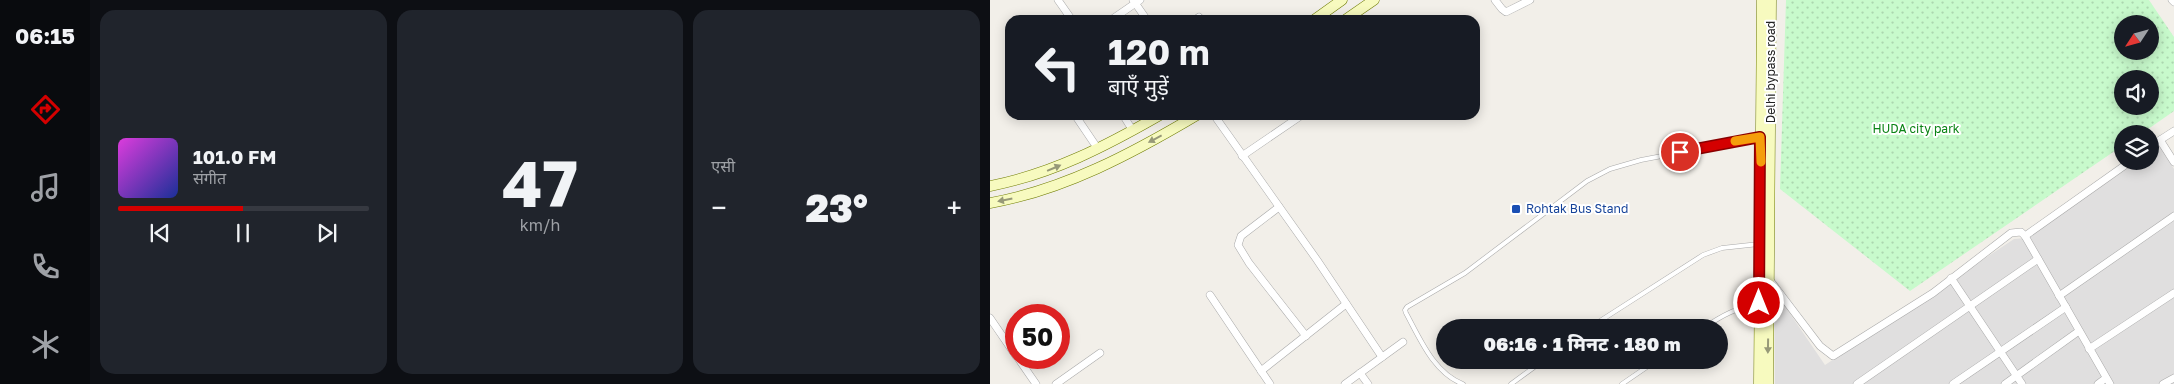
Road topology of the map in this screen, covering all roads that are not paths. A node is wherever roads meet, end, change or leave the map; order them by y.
1 (1058, 0) edge
2 (1342, 0) edge
3 (1374, 0) edge
4 (1495, 0) edge
5 (1530, 0) edge
6 (1762, 0) edge
7 (1771, 0) edge
8 (1136, 1) edge
9 (1068, 15) edge
10 (1118, 15) edge
11 (1144, 15) edge
12 (1321, 15) edge
13 (1352, 15) edge
14 (1078, 120) edge
15 (1126, 120) edge
16 (1152, 120) edge
17 (1188, 120) edge
18 (1217, 120) edge
19 (1295, 120) edge
20 (1133, 131) junction
21 (2174, 131) edge
22 (1765, 136) junction
23 (2160, 140) joint
24 (1098, 149) junction
25 (1242, 156) junction
26 (2174, 162) edge
27 (2118, 170) edge
28 (990, 186) edge
29 (990, 203) edge
30 (1279, 207) junction
31 (2174, 216) edge
32 (2025, 236) junction
33 (1765, 245) junction
34 (2038, 259) junction
35 (1951, 278) junction
36 (1769, 279) junction
37 (2174, 294) edge
38 (1210, 295) dead end
39 (2059, 296) junction
40 (1764, 303) junction
41 (1346, 304) junction
42 (1970, 306) junction
43 (2066, 308) junction
44 (990, 318) edge
45 (1603, 319) edge
46 (1717, 319) edge
47 (2079, 331) junction
48 (1306, 336) junction
49 (1005, 340) edge
50 (1403, 342) dead end
51 (2089, 349) junction
52 (2000, 352) junction
53 (1100, 353) dead end
54 (1382, 357) junction
55 (1025, 369) edge
56 (1532, 369) edge
57 (1644, 369) edge
58 (1261, 371) junction
59 (1360, 373) junction
60 (2016, 376) junction
61 (2174, 378) edge
62 (2108, 381) edge
63 (1036, 384) edge
64 (1056, 384) edge
65 (1270, 384) edge
66 (1345, 384) edge
67 (1368, 384) edge
68 (1464, 384) edge
69 (1511, 384) edge
70 (1622, 384) edge
71 (1759, 384) edge
72 (1768, 384) edge
73 (1857, 384) edge
74 (1953, 384) edge
75 (2005, 384) edge
76 (2022, 384) edge
77 (2098, 384) edge
78 (2166, 384) edge

1 - 9 street
2 - 12 main road
3 - 13 main road
4 - 5 street
6 - 22 main road, Delhi bypass road
7 - 22 main road, Delhi bypass road
8 - 10 street
8 - 11 street
14 - 24 street
15 - 20 street
16 - 20 main road
17 -> 29 main road
18 - 25 street
19 - 25 street
20 - 24 main road
21 - 23 street
22 - 33 main road, Delhi bypass road
22 - 68 lane
23 - 26 street
28 -> 24 main road
25 - 30 street
27 - 32 street
30 - 41 street
30 - 48 street
31 - 39 street
32 - 34 street
32 - 35 street
33 - 36 main road, Delhi bypass road
33 - 40 main road, Delhi bypass road
33 - 45 lane
34 - 39 street
34 - 42 street
35 - 36 street
35 - 42 street
36 - 40 main road, Delhi bypass road
37 - 51 street
38 - 58 street
39 - 43 street
40 - 46 lane
40 - 71 main road, Delhi bypass road
40 -> 72 main road, Delhi bypass road
41 - 48 street
41 - 54 street
42 - 52 street
42 - 73 street
43 - 47 street
43 - 52 street
44 - 49 street
47 - 51 street
47 - 60 street
48 - 58 street
50 - 54 street
51 - 62 street
52 - 60 street
52 - 74 street
53 - 64 street
54 - 59 street
55 - 63 street
56 - 69 lane
57 - 70 lane
58 - 65 street
59 - 66 street
59 - 67 street
60 - 75 street
60 - 76 street
61 - 78 street
62 - 77 street

